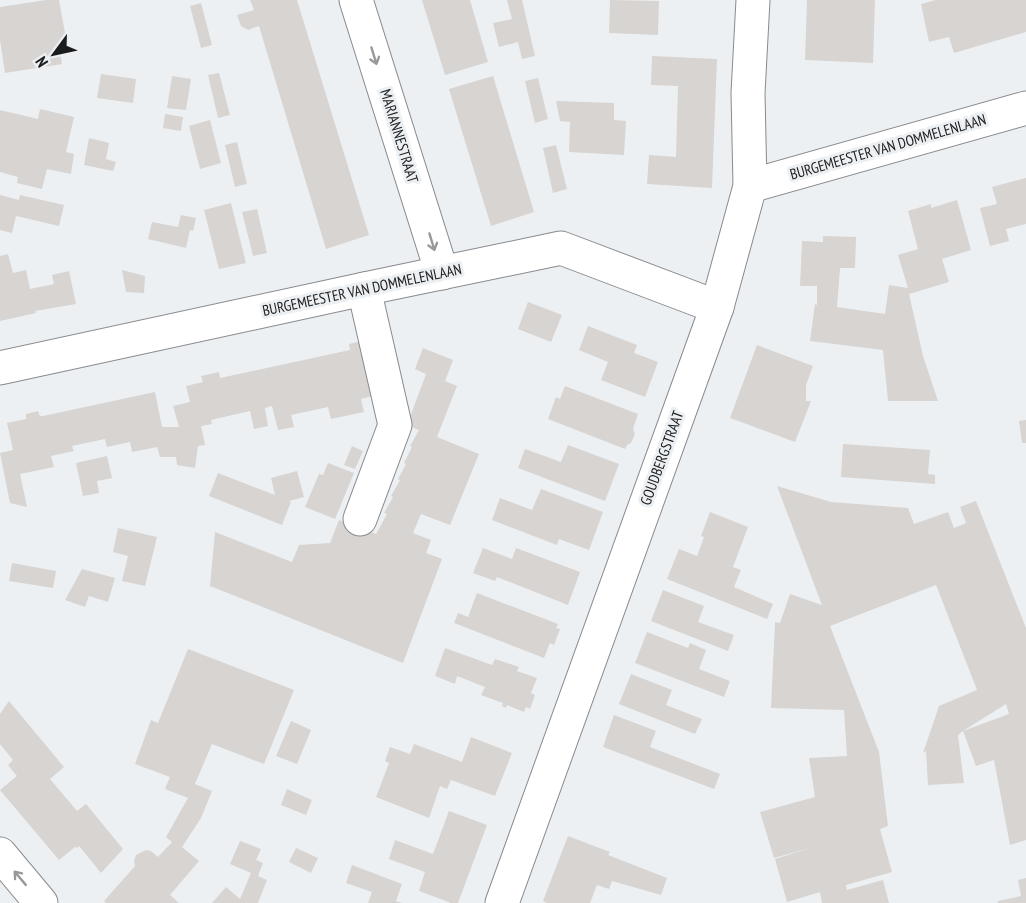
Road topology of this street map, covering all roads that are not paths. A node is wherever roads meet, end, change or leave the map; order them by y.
1 (356, 0) edge
2 (753, 0) edge
3 (1026, 108) edge
4 (750, 186) junction
5 (442, 273) junction
6 (364, 289) junction
7 (717, 307) junction
8 (0, 368) edge
9 (360, 519) dead end
10 (0, 854) edge
11 (41, 903) edge
12 (502, 903) edge

1 -> 5 street, MARIANNESTRAAT
2 - 4 street, GOUDBERGSTRAAT
3 - 4 street, BURGEMEESTER VAN DOMMELENLAAN
4 - 7 street, GOUDBERGSTRAAT
5 - 6 street, BURGEMEESTER VAN DOMMELENLAAN
5 - 7 street, BURGEMEESTER VAN DOMMELENLAAN
6 - 8 street, BURGEMEESTER VAN DOMMELENLAAN
6 - 9 street
7 - 12 street, GOUDBERGSTRAAT
11 -> 10 street

